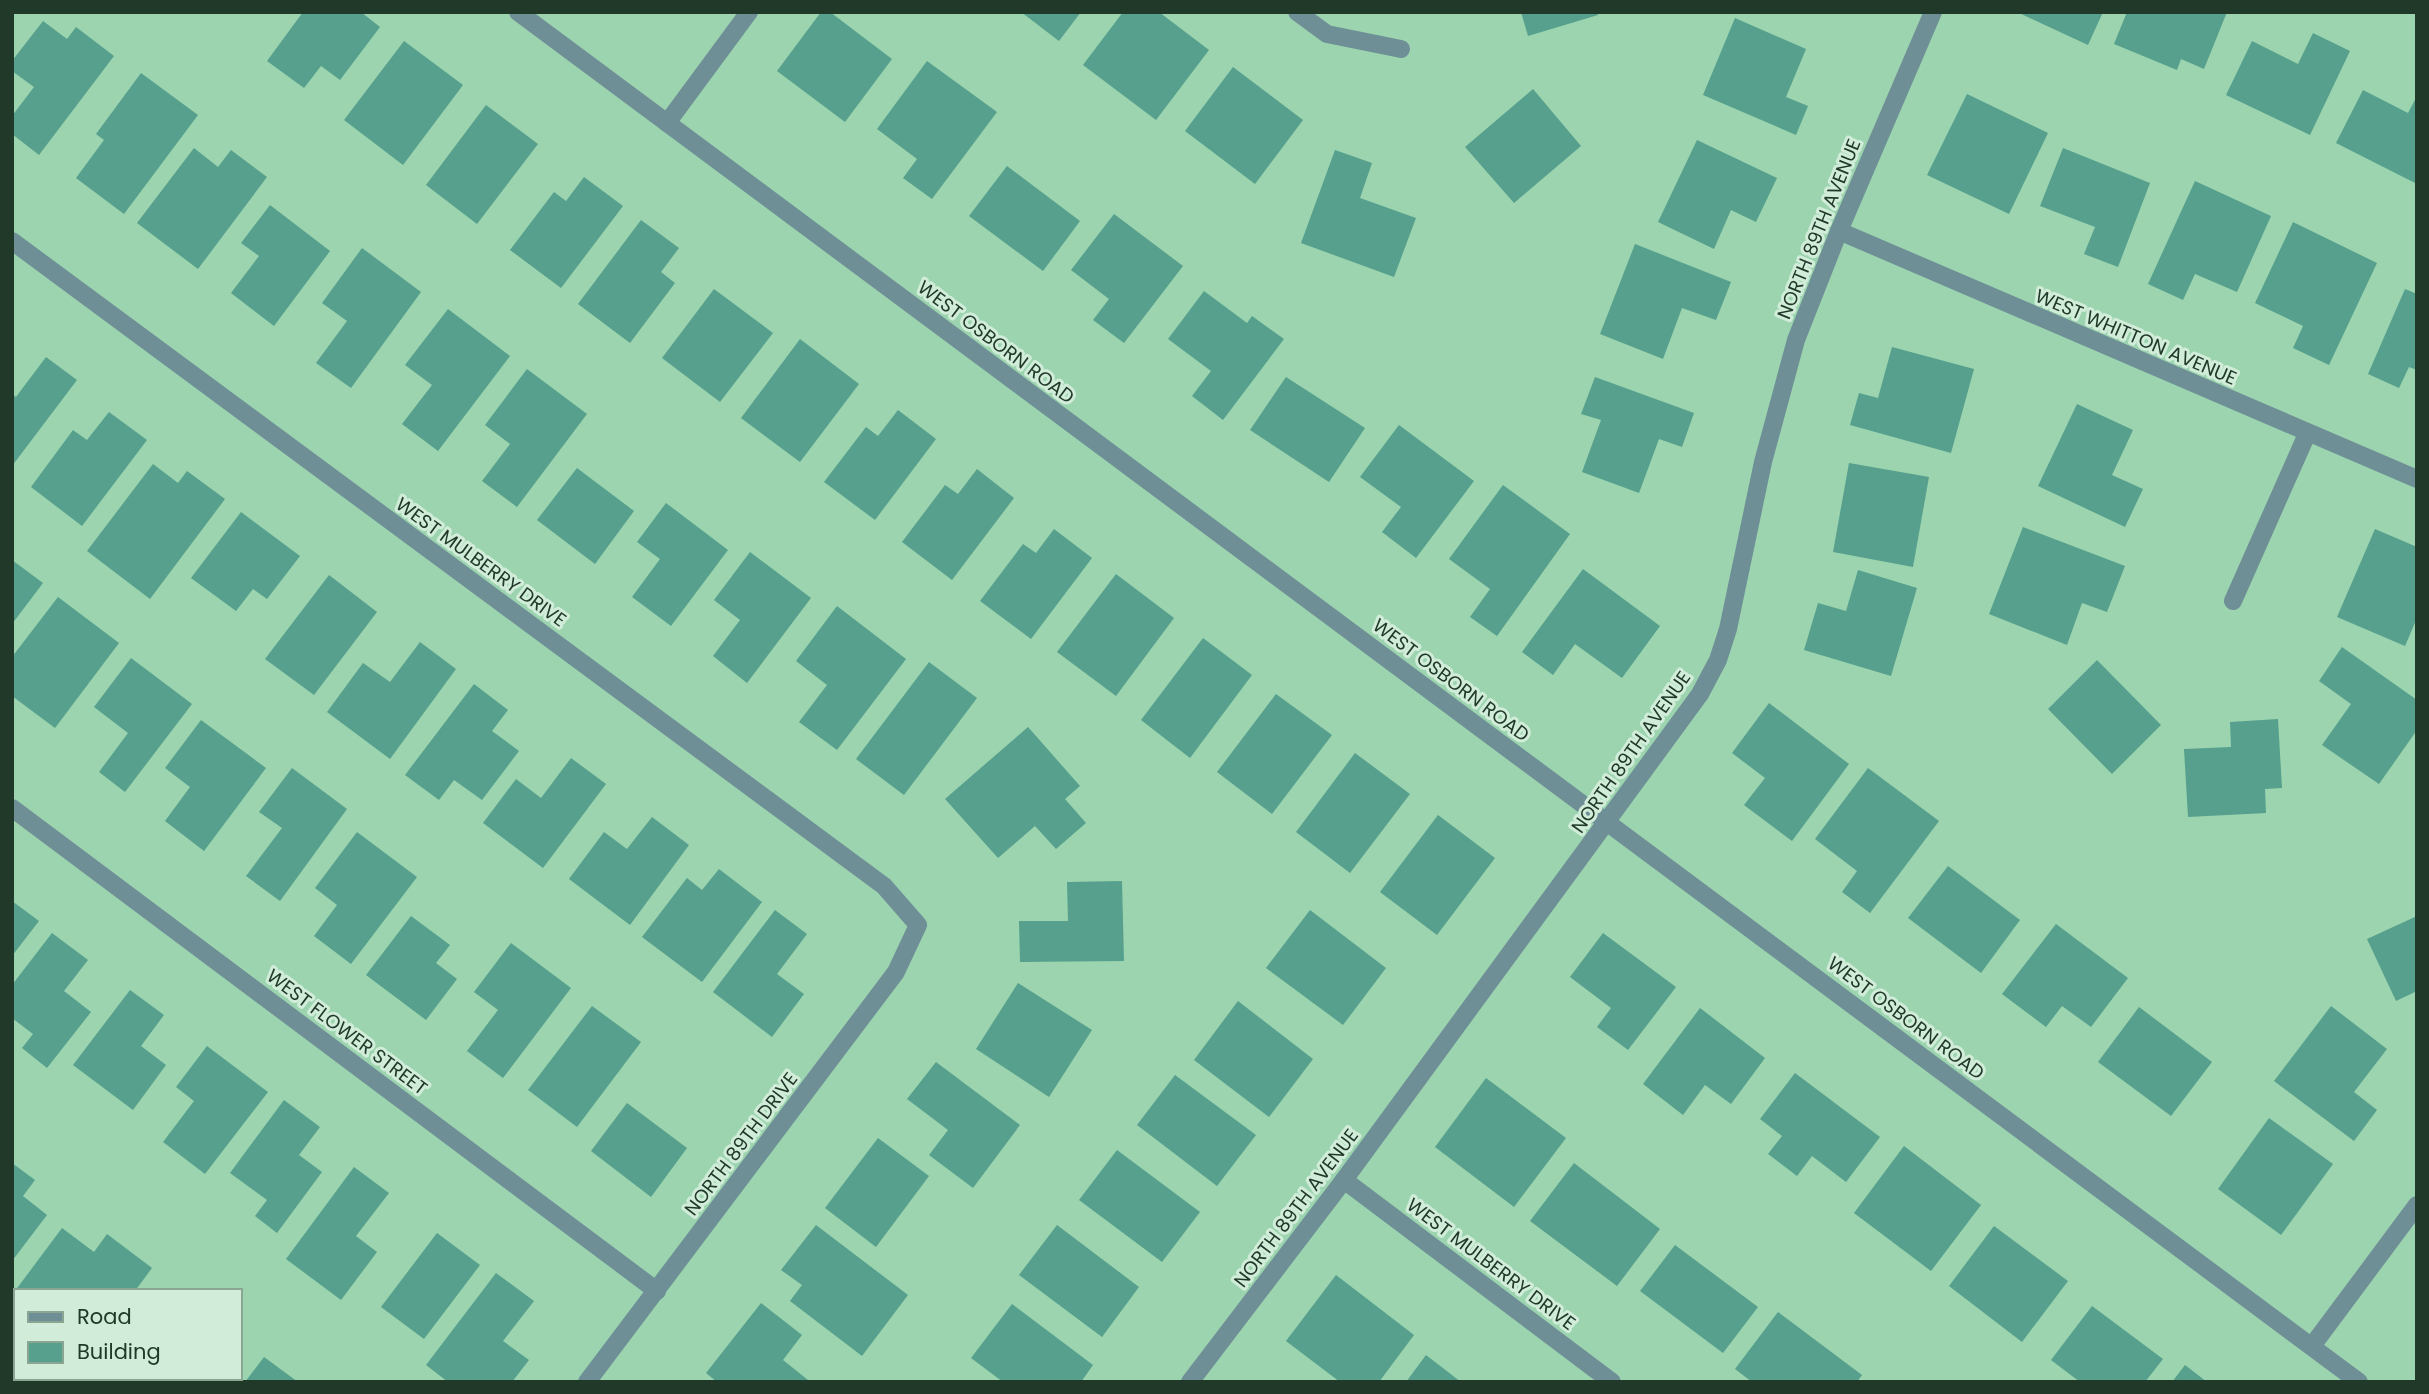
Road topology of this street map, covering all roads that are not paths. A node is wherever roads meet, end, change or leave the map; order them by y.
1 (518, 12) edge
2 (750, 12) edge
3 (1297, 12) edge
4 (1933, 12) edge
5 (1401, 49) dead end
6 (667, 124) junction
7 (1839, 232) junction
8 (12, 241) edge
9 (2307, 434) junction
10 (2417, 479) edge
11 (2233, 601) dead end
12 (12, 808) edge
13 (1608, 822) junction
14 (918, 925) joint
15 (1345, 1180) junction
16 (2417, 1205) edge
17 (657, 1290) junction
18 (2312, 1346) junction
19 (587, 1382) edge
20 (1190, 1382) edge
21 (1612, 1382) edge
22 (2359, 1382) edge

1 - 6 street, WEST OSBORN ROAD
2 - 6 street
3 - 5 street
4 - 7 street, NORTH 89TH AVENUE
6 - 13 street, WEST OSBORN ROAD
7 - 9 street, WEST WHITTON AVENUE
7 - 13 street, NORTH 89TH AVENUE
8 - 14 street, WEST MULBERRY DRIVE
9 - 10 street, WEST WHITTON AVENUE
9 - 11 street
12 - 17 street, WEST FLOWER STREET
13 - 15 street, NORTH 89TH AVENUE
13 - 18 street, WEST OSBORN ROAD
14 - 17 street, NORTH 89TH DRIVE
15 - 20 street, NORTH 89TH AVENUE
15 - 21 street, WEST MULBERRY DRIVE
16 - 18 street
17 - 19 street, NORTH 89TH DRIVE
18 - 22 street, WEST OSBORN ROAD

